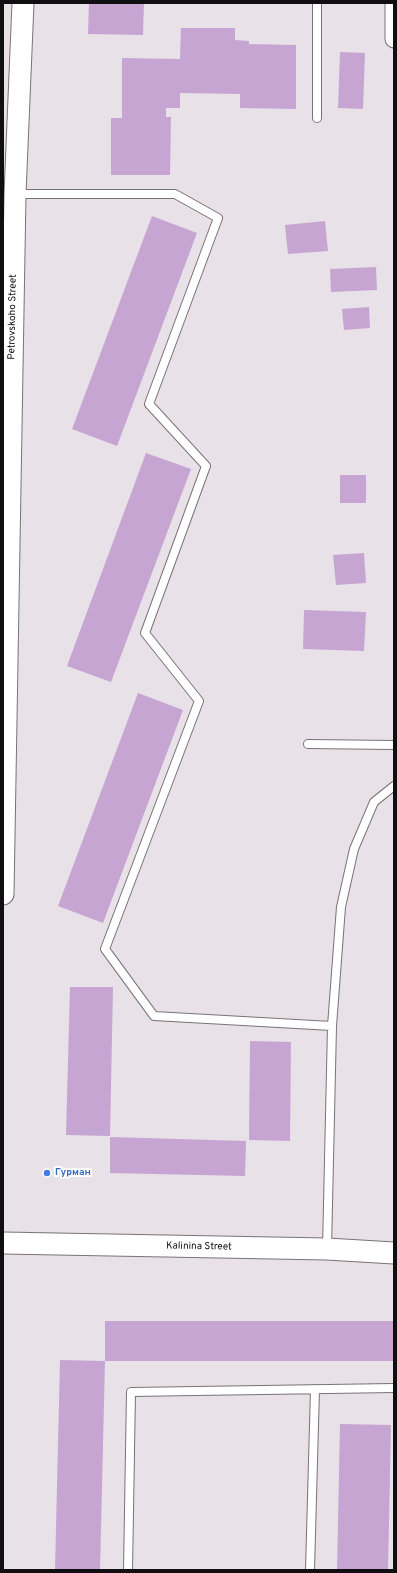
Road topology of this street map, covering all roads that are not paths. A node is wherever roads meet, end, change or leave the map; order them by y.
1 (23, 3) edge
2 (317, 3) edge
3 (394, 3) edge
4 (394, 39) edge
5 (317, 118) dead end
6 (15, 194) junction
7 (308, 744) dead end
8 (394, 745) edge
9 (394, 786) edge
10 (4, 817) edge
11 (3, 894) edge
12 (332, 1026) junction
13 (3, 1243) edge
14 (327, 1249) junction
15 (394, 1253) edge
16 (394, 1388) edge
17 (315, 1389) junction
18 (128, 1570) edge
19 (310, 1570) edge

1 - 6 street, Petrovskoho Street
2 - 5 lane
3 - 4 street
6 - 10 street, Petrovskoho Street
6 - 12 lane
7 - 8 lane
9 - 12 lane
10 - 11 street, Petrovskoho Street
12 - 14 lane
13 - 14 street, Kalinina Street
14 - 15 street, Kalinina Street
16 - 17 lane
17 - 18 lane
17 - 19 lane

